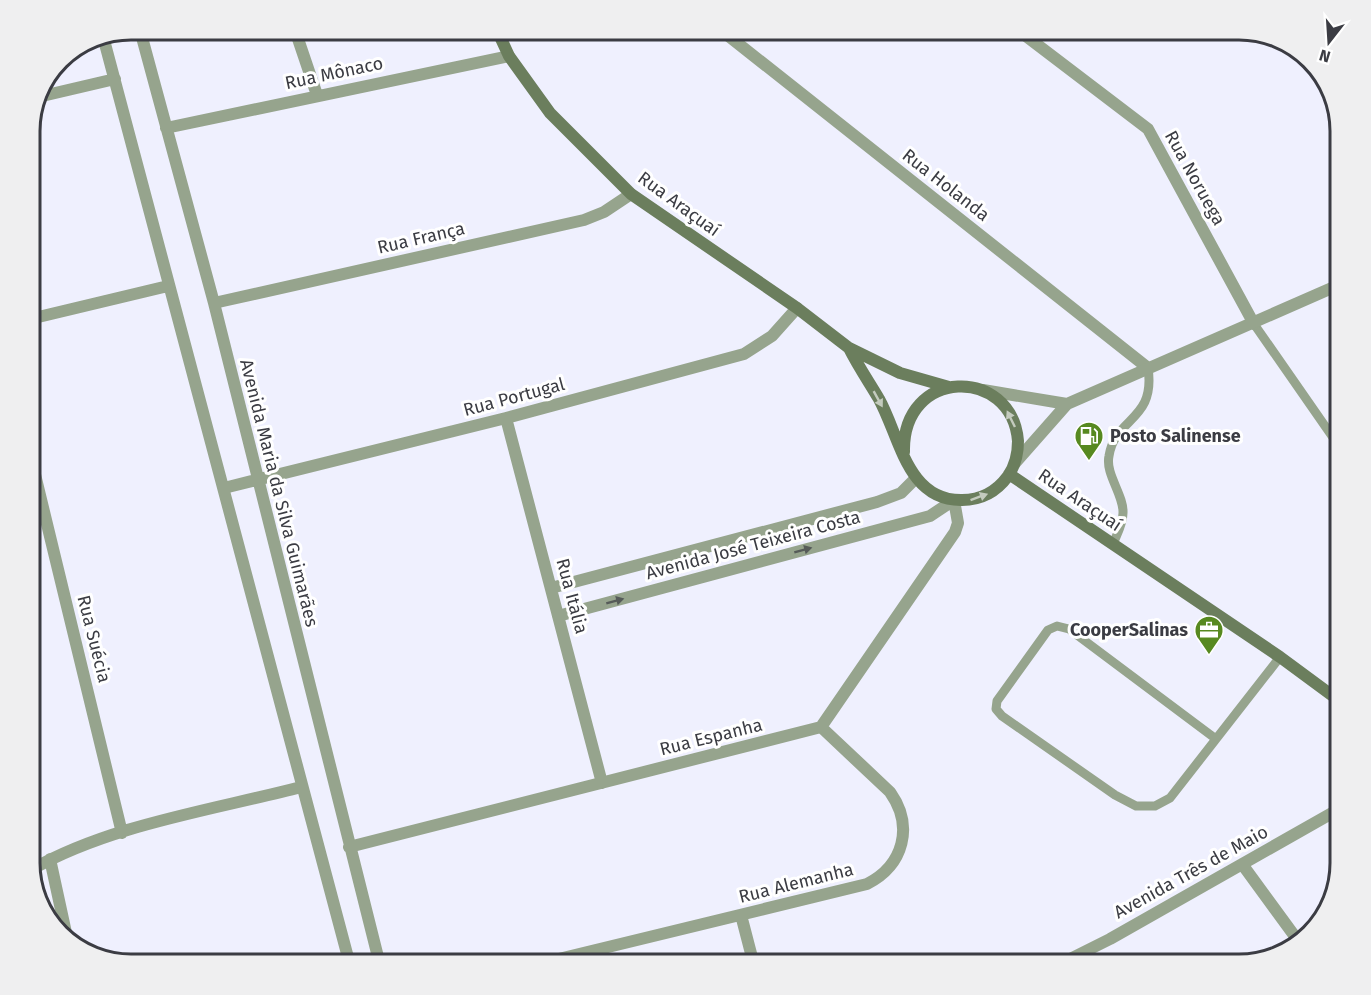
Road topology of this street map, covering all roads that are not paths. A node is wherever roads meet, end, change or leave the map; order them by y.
1 (143, 40) edge
2 (298, 40) edge
3 (502, 40) edge
4 (734, 40) edge
5 (1031, 40) edge
6 (105, 45) edge
7 (509, 56) junction
8 (115, 79) junction
9 (49, 94) edge
10 (317, 95) junction
11 (166, 128) junction
12 (631, 194) junction
13 (168, 286) junction
14 (1330, 289) edge
15 (214, 303) junction
16 (797, 308) junction
17 (41, 316) edge
18 (1254, 324) junction
19 (849, 348) junction
20 (1148, 368) junction
21 (948, 387) junction
22 (978, 389) junction
23 (1067, 404) junction
24 (506, 418) junction
25 (1330, 434) edge
26 (904, 452) junction
27 (1012, 469) junction
28 (915, 479) junction
29 (256, 480) junction
30 (224, 488) junction
31 (954, 500) junction
32 (41, 514) edge
33 (1113, 544) junction
34 (551, 588) junction
35 (558, 616) junction
36 (1280, 657) junction
37 (1330, 694) edge
38 (820, 727) junction
39 (1216, 739) junction
40 (602, 783) junction
41 (301, 787) junction
42 (1330, 814) edge
43 (122, 833) junction
44 (349, 847) junction
45 (50, 859) junction
46 (41, 864) edge
47 (1242, 864) junction
48 (741, 915) junction
49 (64, 924) edge
50 (1295, 936) edge
51 (347, 955) edge
52 (377, 955) edge
53 (575, 955) edge
54 (751, 955) edge
55 (1078, 955) edge

1 - 11 street, Avenida Maria da Silva Guimarães
2 - 10 street
3 - 7 main road, Rua Araçuaí
4 - 20 street, Rua Holanda
5 - 18 street, Rua Noruega
6 - 8 street
7 - 10 street, Rua Mônaco
7 - 12 main road, Rua Araçuaí
8 - 9 street
8 - 13 street
10 - 11 street, Rua Mônaco
11 - 15 street, Avenida Maria da Silva Guimarães
12 - 15 street, Rua França
12 - 16 main road, Rua Araçuaí
13 - 17 street
13 - 30 street
14 - 18 street
15 - 29 street, Avenida Maria da Silva Guimarães
16 - 19 main road, Rua Araçuaí
16 - 24 street, Rua Portugal
18 - 20 street
18 - 25 lane
19 - 21 main road, Rua Araçuaí
19 -> 26 main road, Rua Araçuaí
20 - 23 street
20 - 33 lane
21 - 22 main road
21 - 26 main road
22 - 23 street
27 -> 22 main road
23 - 27 street
24 - 29 street, Rua Portugal
24 - 34 street, Rua Itália
26 - 28 main road, Rua Araçuaí
31 -> 27 main road, Rua Araçuaí
27 - 33 main road, Rua Araçuaí
28 - 31 main road, Rua Araçuaí
28 - 34 street, Avenida José Teixeira Costa
29 - 30 street, Rua Portugal
29 - 44 street, Avenida Maria da Silva Guimarães
30 - 41 street
35 -> 31 street, Avenida José Teixeira Costa
31 - 38 street
32 - 43 street, Rua Suécia
33 - 36 main road, Rua Araçuaí
34 - 35 street, Rua Itália
35 - 40 street, Rua Itália
36 - 37 main road, Rua Araçuaí
36 - 39 lane
38 - 40 street, Rua Espanha
38 - 48 street, Rua Alemanha
39 - 39 lane
40 - 44 street, Rua Espanha
41 - 43 street
41 - 51 street
42 - 47 street, Avenida Três de Maio
43 - 45 street
44 - 52 street, Avenida Maria da Silva Guimarães
45 - 46 street
45 - 49 street
47 - 50 street
47 - 55 street, Avenida Três de Maio
48 - 53 street, Rua Alemanha
48 - 54 street

